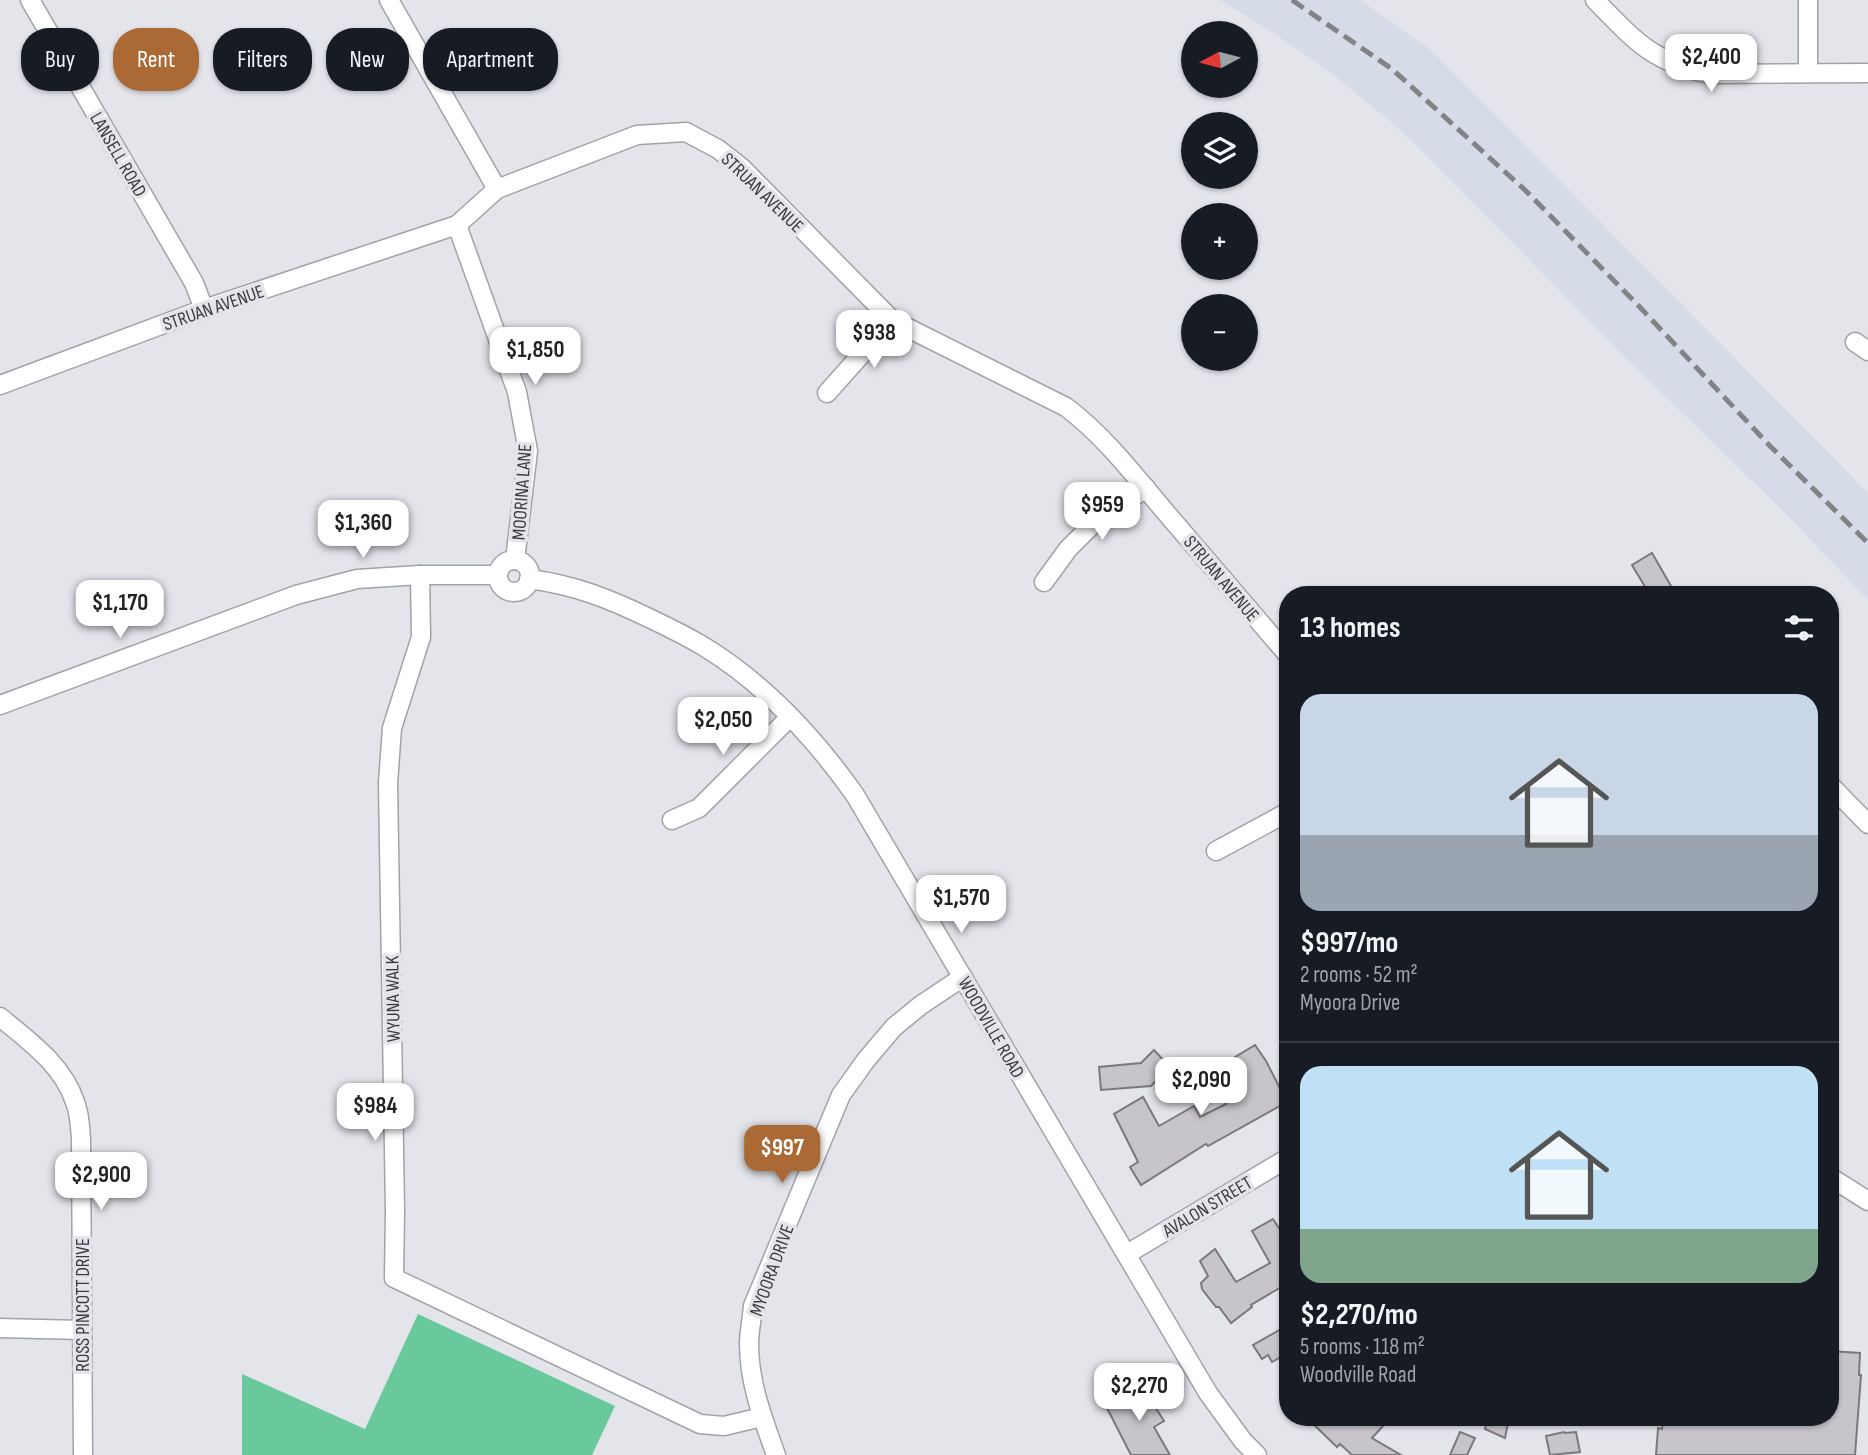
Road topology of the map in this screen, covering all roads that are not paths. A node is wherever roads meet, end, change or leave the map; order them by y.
1 (30, 0) edge
2 (389, 0) edge
3 (1595, 0) edge
4 (1808, 0) edge
5 (1868, 72) edge
6 (1808, 73) junction
7 (496, 189) junction
8 (457, 225) junction
9 (204, 309) junction
10 (892, 320) junction
11 (0, 385) edge
12 (827, 393) dead end
13 (1146, 488) junction
14 (515, 561) junction
15 (420, 575) junction
16 (498, 575) junction
17 (529, 579) junction
18 (1044, 582) dead end
19 (1279, 644) edge
20 (0, 705) edge
21 (790, 717) junction
22 (1839, 794) edge
23 (1279, 817) edge
24 (672, 820) dead end
25 (1868, 824) edge
26 (1216, 850) dead end
27 (963, 977) junction
28 (0, 1017) edge
29 (1279, 1163) edge
30 (1839, 1182) edge
31 (1868, 1200) edge
32 (1127, 1254) junction
33 (0, 1328) edge
34 (82, 1329) junction
35 (762, 1417) junction
36 (83, 1455) edge
37 (776, 1455) edge
38 (1256, 1455) edge

1 - 9 street, LANSELL ROAD
2 - 7 street
3 - 6 street
4 - 6 street
5 - 6 street
7 - 8 street, STRUAN AVENUE
7 - 10 street, STRUAN AVENUE
8 - 9 street, STRUAN AVENUE
8 - 14 street, MOORINA LANE
9 - 11 street, STRUAN AVENUE
10 - 12 street
10 - 13 street, STRUAN AVENUE
13 - 18 street
13 - 19 street, STRUAN AVENUE
14 - 16 street
14 - 17 street
15 - 16 street
15 - 20 street
15 - 35 street, WYUNA WALK
16 - 17 street
17 - 21 street, WOODVILLE ROAD
21 - 24 street
21 - 27 street, WOODVILLE ROAD
22 - 25 street
23 - 26 street
27 - 32 street, WOODVILLE ROAD
27 - 35 street, MYOORA DRIVE
28 - 34 street, ROSS PINCOTT DRIVE
29 - 32 street, AVALON STREET
30 - 31 street
32 - 38 street, WOODVILLE ROAD
33 - 34 street
34 - 36 street, ROSS PINCOTT DRIVE
35 - 37 street, MYOORA DRIVE

